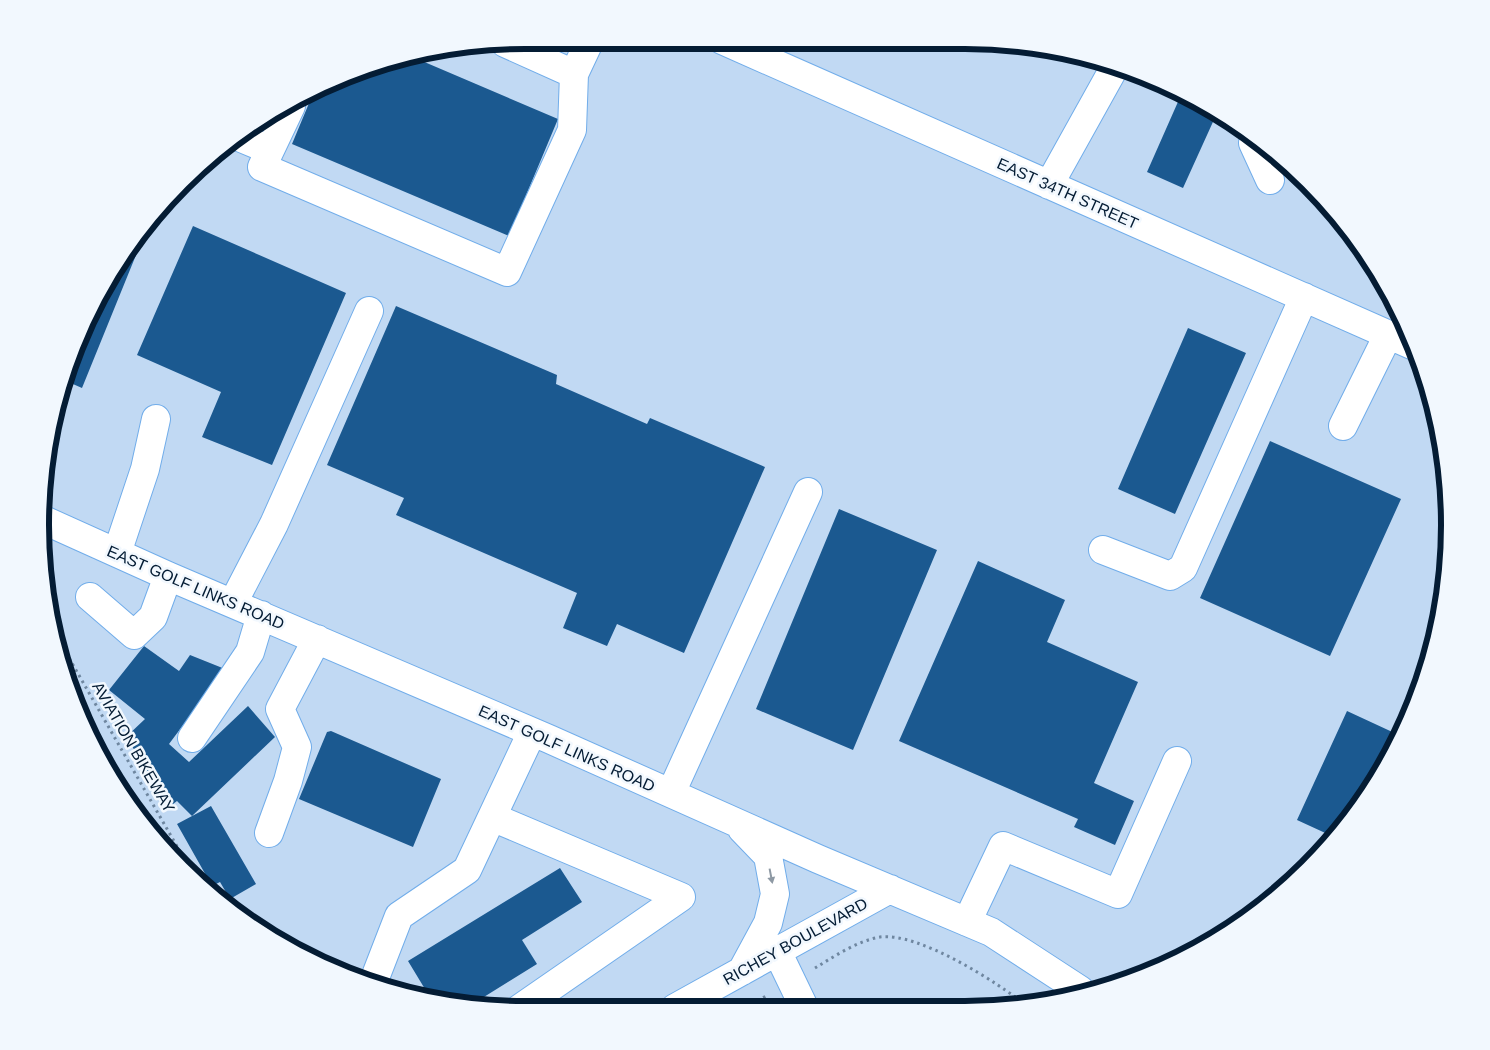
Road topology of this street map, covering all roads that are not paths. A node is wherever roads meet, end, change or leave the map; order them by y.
1 (519, 49) edge
2 (586, 49) edge
3 (742, 49) edge
4 (1112, 72) edge
5 (574, 74) junction
6 (288, 113) edge
7 (245, 140) edge
8 (1255, 147) edge
9 (270, 150) junction
10 (1270, 180) dead end
11 (1049, 185) junction
12 (1304, 297) junction
13 (369, 311) dead end
14 (1388, 334) junction
15 (1404, 342) edge
16 (156, 418) dead end
17 (1344, 426) dead end
18 (808, 492) dead end
19 (49, 522) edge
20 (1103, 550) dead end
21 (117, 553) junction
22 (168, 576) junction
23 (90, 597) dead end
24 (232, 603) junction
25 (261, 615) junction
26 (317, 640) junction
27 (532, 732) junction
28 (192, 738) dead end
29 (1177, 761) dead end
30 (671, 793) junction
31 (492, 817) junction
32 (736, 822) junction
33 (269, 833) dead end
34 (890, 889) junction
35 (967, 922) junction
36 (777, 951) junction
37 (742, 971) junction
38 (375, 977) edge
39 (1072, 984) edge
40 (1089, 985) edge
41 (531, 1001) edge
42 (688, 1001) edge
43 (801, 1001) edge

1 - 5 street
2 - 5 street
3 - 11 street, EAST 34TH STREET
4 - 11 street
5 - 9 street
6 - 9 street
7 - 9 street
8 - 10 street
11 - 12 street, EAST 34TH STREET
12 - 14 street, EAST 34TH STREET
12 - 20 street
13 - 24 street
14 - 15 street, EAST 34TH STREET
14 - 17 street
16 - 21 street
18 - 30 street
19 - 21 street, EAST GOLF LINKS ROAD
21 - 22 street, EAST GOLF LINKS ROAD
22 - 23 street
22 - 24 street, EAST GOLF LINKS ROAD
24 - 25 street, EAST GOLF LINKS ROAD
25 - 26 street, EAST GOLF LINKS ROAD
25 - 28 street
26 - 27 street, EAST GOLF LINKS ROAD
26 - 33 street
27 - 30 street, EAST GOLF LINKS ROAD
27 - 31 street
29 - 35 street
30 - 32 street, EAST GOLF LINKS ROAD
31 - 38 street
31 - 41 street
32 - 34 street, EAST GOLF LINKS ROAD
32 -> 37 street
34 - 35 street, EAST GOLF LINKS ROAD
34 - 36 street, RICHEY BOULEVARD
35 - 39 street, EAST GOLF LINKS ROAD
36 - 37 street, RICHEY BOULEVARD
36 - 43 street
37 - 42 street, RICHEY BOULEVARD
39 - 40 street

